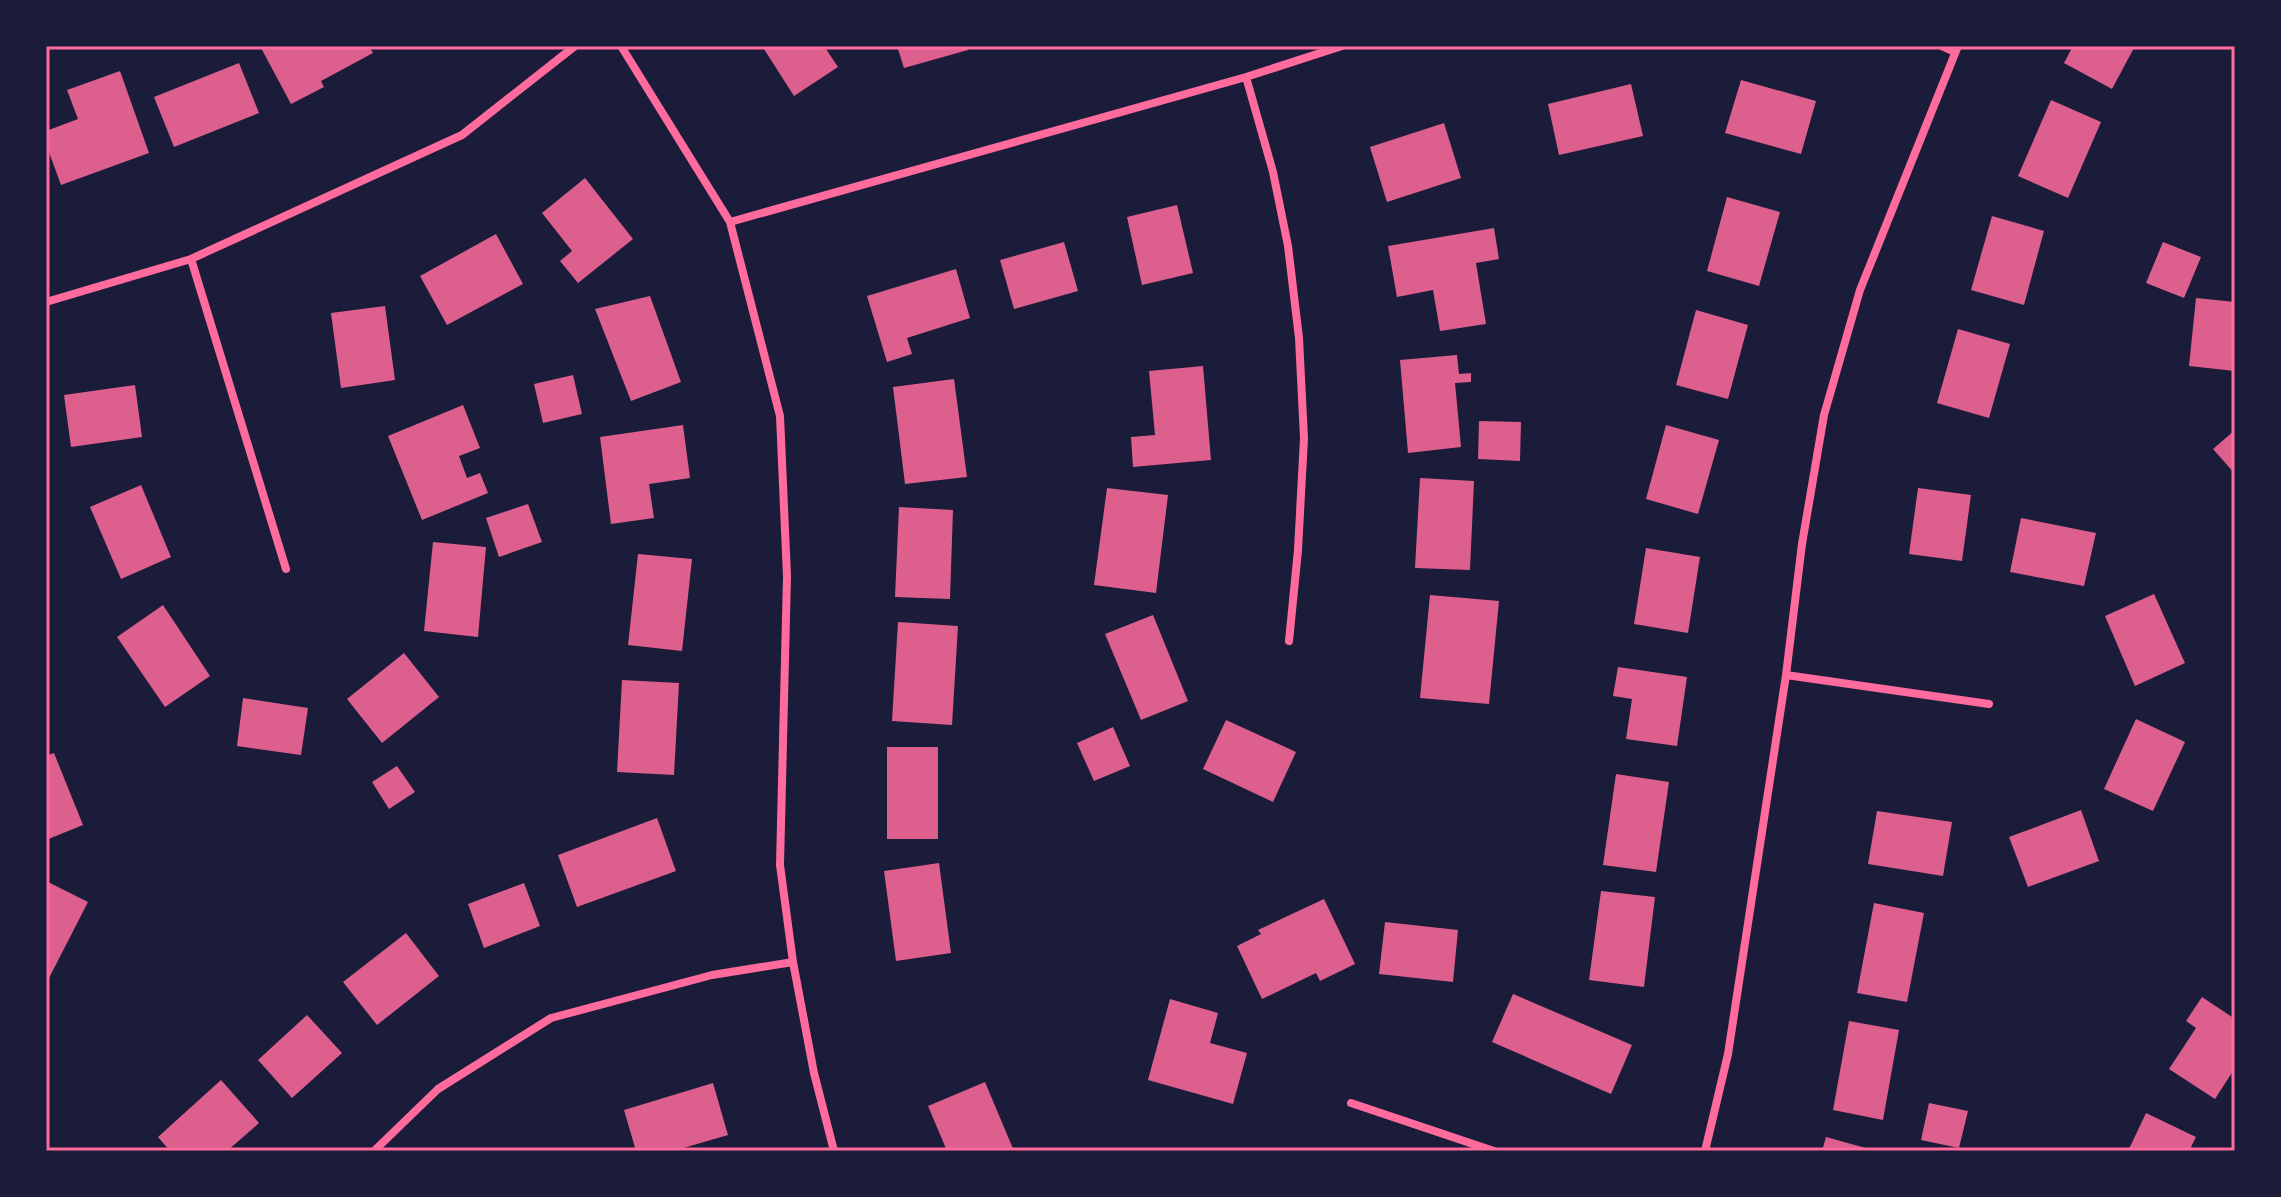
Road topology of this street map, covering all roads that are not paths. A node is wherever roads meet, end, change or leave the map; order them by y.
1 (575, 46) edge
2 (621, 46) edge
3 (1342, 46) edge
4 (1942, 46) edge
5 (1956, 49) edge
6 (1246, 77) junction
7 (730, 222) junction
8 (191, 259) junction
9 (46, 302) edge
10 (286, 569) dead end
11 (1289, 641) dead end
12 (1786, 675) junction
13 (1989, 704) dead end
14 (793, 962) junction
15 (1351, 1103) dead end
16 (374, 1151) edge
17 (834, 1151) edge
18 (1494, 1151) edge
19 (1705, 1151) edge

1 - 8 street
2 - 7 street
3 - 6 street
4 - 5 street
5 - 12 street
6 - 7 street
6 - 11 street
7 - 14 street
8 - 9 street
8 - 10 street
12 - 13 street
12 - 19 street
14 - 16 street
14 - 17 street
15 - 18 street

